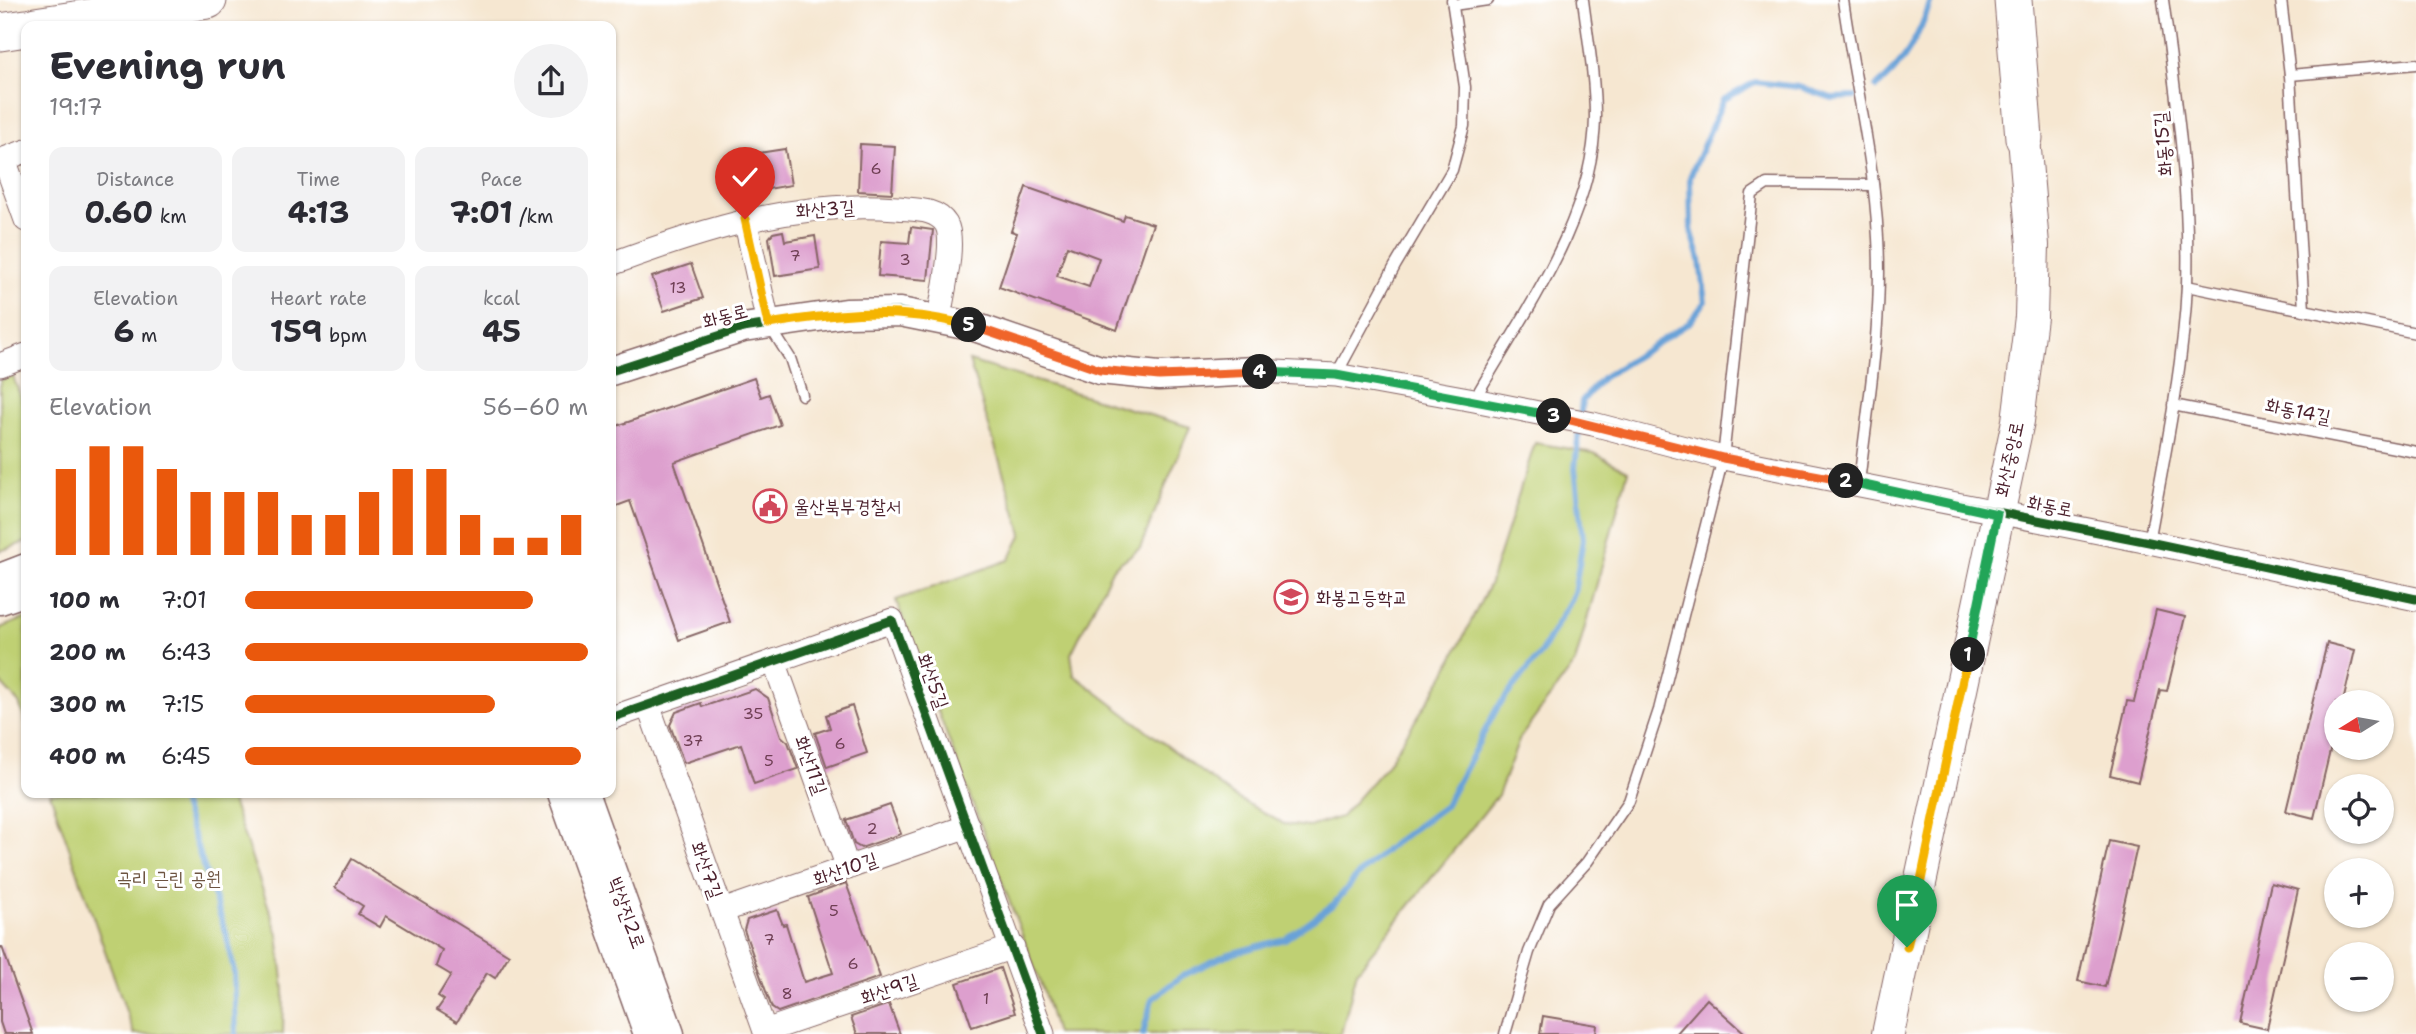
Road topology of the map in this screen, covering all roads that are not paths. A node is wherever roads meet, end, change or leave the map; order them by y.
1 (208, 0) edge
2 (1488, 0) edge
3 (1583, 0) edge
4 (1843, 0) edge
5 (2163, 0) edge
6 (2281, 0) edge
7 (2013, 1) edge
8 (1453, 3) edge
9 (68, 21) edge
10 (21, 28) edge
11 (0, 32) edge
12 (2416, 64) edge
13 (2290, 75) junction
14 (2024, 138) joint
15 (21, 153) edge
16 (1873, 185) junction
17 (21, 206) edge
18 (745, 219) junction
19 (616, 262) edge
20 (2187, 286) junction
21 (2304, 310) junction
22 (939, 318) junction
23 (768, 324) junction
24 (2416, 333) edge
25 (21, 357) edge
26 (0, 365) edge
27 (616, 369) edge
28 (1255, 371) joint
29 (1336, 375) junction
30 (802, 395) dead end
31 (1474, 400) junction
32 (2173, 405) junction
33 (2416, 452) edge
34 (1723, 458) junction
35 (1859, 483) junction
36 (1997, 514) junction
37 (2148, 542) junction
38 (17, 577) edge
39 (2416, 599) edge
40 (0, 600) edge
41 (774, 661) junction
42 (648, 705) junction
43 (616, 716) edge
44 (564, 798) edge
45 (586, 798) edge
46 (968, 826) junction
47 (848, 868) junction
48 (722, 911) junction
49 (1013, 947) junction
50 (765, 1033) edge
51 (648, 1034) edge
52 (670, 1034) edge
53 (1043, 1034) edge
54 (1505, 1034) edge
55 (1888, 1034) edge

1 - 9 highway
2 - 8 lane
3 - 31 lane
4 - 16 lane
5 - 20 lane, 화동15길
6 - 13 lane
7 - 14 highway, 화산중앙로
8 - 29 lane
10 - 11 highway
12 - 13 lane
13 - 21 lane
14 - 36 main road, 화산중앙로
15 - 17 street
16 - 34 lane
16 - 35 lane
18 - 19 street, 화산3길
18 - 22 street, 화산3길
18 - 23 street
20 - 21 lane
20 - 32 lane, 화동15길
21 - 24 lane
22 - 23 street, 화동로
22 - 28 street, 화동로
23 - 27 street, 화동로
23 - 30 lane
25 - 26 street
28 - 29 street, 화동로
29 - 31 street, 화동로
31 - 34 street, 화동로
32 - 33 lane, 화동14길
32 - 37 lane, 화동15길
34 - 35 street, 화동로
34 - 54 lane
35 - 36 street, 화동로
36 - 37 street, 화동로
36 - 55 main road, 화산중앙로
37 - 39 street, 화동로
38 - 40 street
41 - 42 street, 화산5길
41 - 46 street, 화산5길
41 - 47 street, 화산11길
42 - 43 street, 화산5길
42 - 48 street, 화산7길
44 - 51 street, 박상진2로
45 - 52 street, 박상진2로
46 - 47 street, 화산10길
46 - 49 street, 화산5길
47 - 48 street, 화산10길
48 - 50 street, 화산7길
49 - 50 street, 화산9길
49 - 53 street, 화산5길

